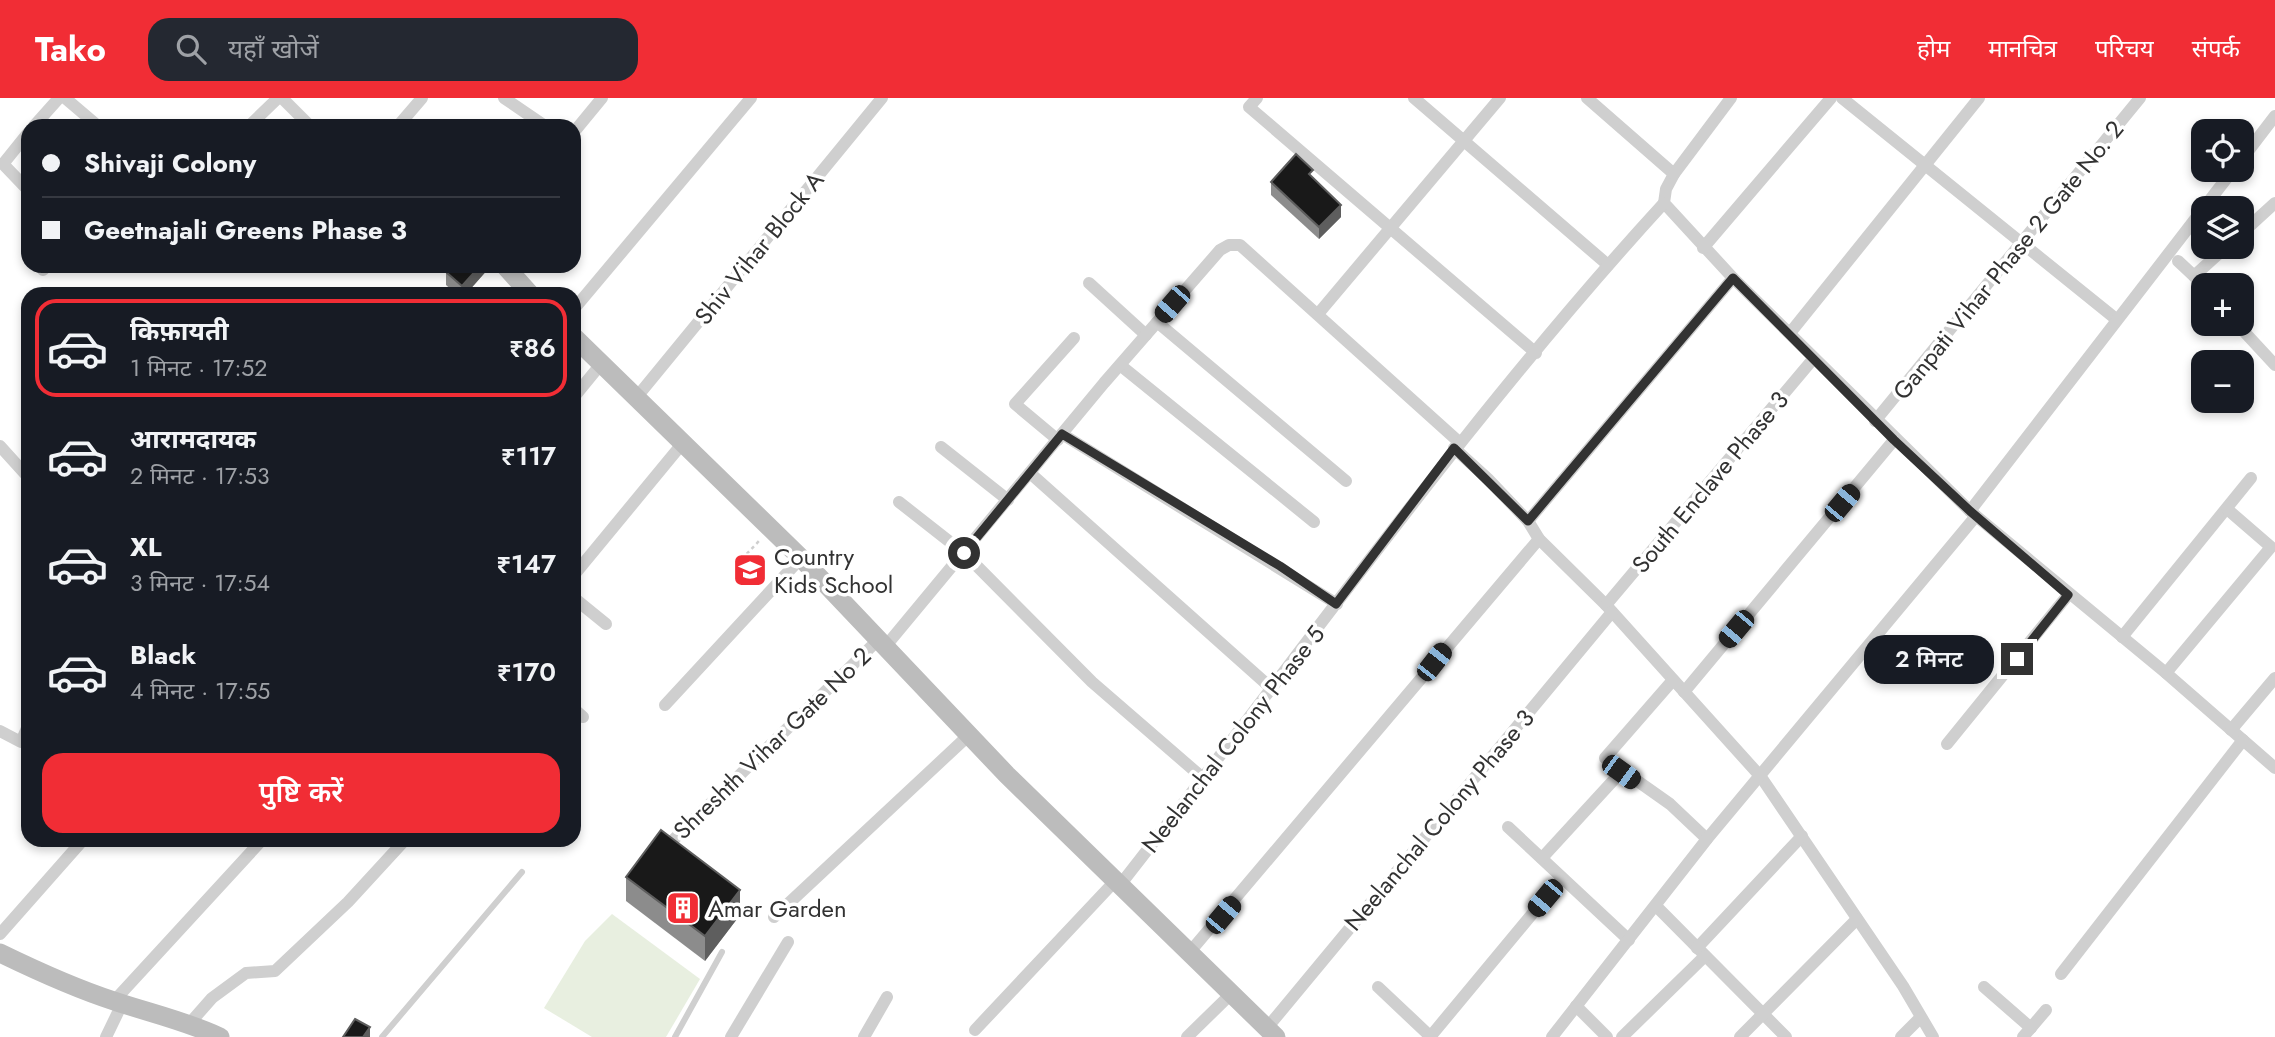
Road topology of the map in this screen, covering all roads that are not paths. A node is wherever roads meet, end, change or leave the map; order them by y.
1 (59, 98) edge
2 (65, 98) edge
3 (280, 98) edge
4 (422, 98) edge
5 (504, 98) edge
6 (602, 98) edge
7 (751, 98) edge
8 (882, 98) edge
9 (1257, 98) edge
10 (1413, 98) edge
11 (1500, 98) edge
12 (1587, 98) edge
13 (1731, 98) edge
14 (1831, 98) edge
15 (1842, 98) edge
16 (1979, 98) edge
17 (2140, 98) edge
18 (2275, 116) edge
19 (40, 119) edge
20 (90, 119) edge
21 (257, 119) edge
22 (302, 119) edge
23 (404, 119) edge
24 (535, 119) edge
25 (581, 124) edge
26 (1463, 141) junction
27 (21, 142) edge
28 (2254, 143) edge
29 (1925, 167) junction
30 (1674, 174) junction
31 (2224, 182) edge
32 (21, 183) edge
33 (2275, 202) edge
34 (1664, 203) junction
35 (2254, 222) edge
36 (1391, 226) junction
37 (2023, 244) junction
38 (1703, 248) junction
39 (2213, 259) edge
40 (2178, 261) dead end
41 (1608, 265) junction
42 (2191, 273) edge
43 (2197, 273) edge
44 (1733, 278) junction
45 (1089, 283) dead end
46 (581, 301) edge
47 (1318, 314) junction
48 (2116, 319) junction
49 (1157, 322) junction
50 (1790, 333) junction
51 (1146, 335) junction
52 (2248, 336) edge
53 (1074, 338) dead end
54 (581, 344) edge
55 (1536, 353) junction
56 (1814, 358) junction
57 (601, 364) junction
58 (1120, 365) junction
59 (2275, 365) edge
60 (581, 388) edge
61 (636, 398) junction
62 (1875, 421) junction
63 (1060, 437) junction
64 (1894, 440) junction
65 (682, 444) junction
66 (1457, 445) junction
67 (0, 446) edge
68 (942, 447) dead end
69 (21, 469) edge
70 (1030, 473) junction
71 (2251, 478) dead end
72 (1346, 481) dead end
73 (1008, 500) junction
74 (899, 502) dead end
75 (2227, 509) junction
76 (1973, 514) junction
77 (1528, 521) junction
78 (1314, 522) dead end
79 (1539, 539) junction
80 (964, 553) junction
81 (801, 558) junction
82 (581, 567) edge
83 (2068, 595) junction
84 (581, 604) edge
85 (1336, 604) junction
86 (1609, 609) junction
87 (606, 624) dead end
88 (2122, 638) junction
89 (881, 643) junction
90 (2166, 673) junction
91 (2275, 678) edge
92 (1673, 680) junction
93 (1271, 688) junction
94 (1684, 692) junction
95 (666, 705) dead end
96 (2231, 730) junction
97 (0, 731) edge
98 (969, 735) junction
99 (2243, 740) junction
100 (21, 742) edge
101 (1947, 744) dead end
102 (2275, 768) edge
103 (1621, 772) junction
104 (1761, 777) junction
105 (1203, 779) junction
106 (1508, 827) dead end
107 (1801, 836) junction
108 (1707, 839) junction
109 (667, 846) edge
110 (77, 847) edge
111 (256, 847) edge
112 (399, 847) edge
113 (1542, 858) junction
114 (522, 872) dead end
115 (1562, 878) junction
116 (1118, 883) junction
117 (1656, 906) junction
118 (774, 917) dead end
119 (1857, 919) junction
120 (0, 934) edge
121 (1629, 940) junction
122 (788, 942) dead end
123 (722, 952) dead end
124 (1701, 952) junction
125 (0, 953) edge
126 (1189, 953) junction
127 (2061, 974) dead end
128 (1378, 987) dead end
129 (1984, 987) dead end
130 (1231, 994) junction
131 (887, 997) dead end
132 (118, 1003) junction
133 (1576, 1006) junction
134 (2046, 1010) dead end
135 (1763, 1014) junction
136 (1920, 1018) junction
137 (190, 1023) junction
138 (975, 1030) dead end
139 (2027, 1032) edge
140 (1271, 1033) edge
141 (106, 1037) edge
142 (220, 1037) edge
143 (382, 1037) edge
144 (674, 1037) edge
145 (732, 1037) edge
146 (864, 1037) edge
147 (1186, 1037) edge
148 (1431, 1037) edge
149 (1552, 1037) edge
150 (1607, 1037) edge
151 (1622, 1037) edge
152 (1740, 1037) edge
153 (1786, 1037) edge
154 (1901, 1037) edge
155 (1933, 1037) edge

1 - 19 street
2 - 20 street
3 - 21 street
3 - 22 street
4 - 23 street
5 - 24 street
6 - 25 street
7 - 46 street
8 - 61 street, Shiv Vihar Block A
9 - 36 street
10 - 26 street
11 - 26 street
12 - 30 street
13 - 30 street
14 - 38 street
15 - 29 street
16 - 29 street
17 - 37 street, Ganpati Vihar Phase 2 Gate No. 2
18 - 28 street
26 - 36 street
26 - 41 street
27 - 32 street
29 - 37 street
29 - 50 street
30 - 34 street
31 - 48 street
33 - 35 street
34 - 38 street
34 - 41 street, Neelanchal Colony Phase 5
36 - 47 street
36 - 55 street
37 - 48 street
37 - 62 street, Ganpati Vihar Phase 2 Gate No. 2
38 - 44 street
39 - 43 street
40 - 42 street
41 - 55 street, Neelanchal Colony Phase 5
44 - 50 street
44 - 77 street
45 - 51 street
47 - 49 street, Shreshth Vihar Gate No 2
47 - 66 street, Shreshth Vihar Gate No 2
48 - 76 street
49 - 51 street, Shreshth Vihar Gate No 2
49 - 72 street
50 - 56 street
51 - 58 street, Shreshth Vihar Gate No 2
52 - 59 street
53 - 63 street
54 - 57 street
55 - 66 street, Neelanchal Colony Phase 5
56 - 62 street
56 - 86 street, South Enclave Phase 3
57 - 60 street
57 - 61 street
58 - 63 street, Shreshth Vihar Gate No 2
58 - 78 street
61 - 65 street
62 - 64 street
63 - 70 street, Shreshth Vihar Gate No 2
63 - 85 street
64 - 76 street
64 - 94 street
65 - 81 street
65 - 82 street
66 - 77 street, Shreshth Vihar Gate No 2
66 - 85 street, Neelanchal Colony Phase 5
67 - 69 street
68 - 73 street
70 - 73 street, Shreshth Vihar Gate No 2
70 - 93 street
71 - 75 street
73 - 80 street, Shreshth Vihar Gate No 2
74 - 80 street
75 - 88 street
75 - 90 street
76 - 83 street
76 - 104 street
77 - 79 street, Shreshth Vihar Gate No 2
79 - 86 street, Shreshth Vihar Gate No 2
79 - 126 street
80 - 89 street, Shreshth Vihar Gate No 2
80 - 105 street
81 - 89 street
81 - 95 street
83 - 88 street
83 - 101 street
84 - 87 street
85 - 93 street, Neelanchal Colony Phase 5
86 - 92 street, Shreshth Vihar Gate No 2
86 - 140 street, Neelanchal Colony Phase 3
88 - 90 street
89 - 98 street
89 - 109 street, Shreshth Vihar Gate No 2
90 - 96 street
91 - 96 street
92 - 94 street, Shreshth Vihar Gate No 2
92 - 103 street
93 - 105 street, Neelanchal Colony Phase 5
94 - 104 street, Shreshth Vihar Gate No 2
96 - 99 street
97 - 100 street
98 - 116 street
98 - 118 street
99 - 102 street
99 - 127 street
103 - 108 street
103 - 113 street
104 - 107 street, Shreshth Vihar Gate No 2
104 - 108 street
105 - 116 street, Neelanchal Colony Phase 5
106 - 113 street
107 - 119 street, Shreshth Vihar Gate No 2
107 - 124 street
108 - 117 street
110 - 120 street
111 - 132 street
112 - 137 street
113 - 115 street
114 - 143 lane
115 - 121 street
115 - 148 street
116 - 126 street
116 - 138 street, Neelanchal Colony Phase 5
117 - 121 street
117 - 124 street
119 - 135 street
119 - 136 street, Shreshth Vihar Gate No 2
121 - 133 street
122 - 145 street
123 - 144 lane
124 - 135 street
124 - 151 street
125 - 132 street
126 - 130 street
128 - 148 street
129 - 139 street
130 - 140 street
130 - 147 street
131 - 146 street
132 - 137 street
132 - 141 street
133 - 149 street
133 - 150 street
134 - 139 street
135 - 152 street
135 - 153 street
136 - 154 street
136 - 155 street, Shreshth Vihar Gate No 2
137 - 142 street

